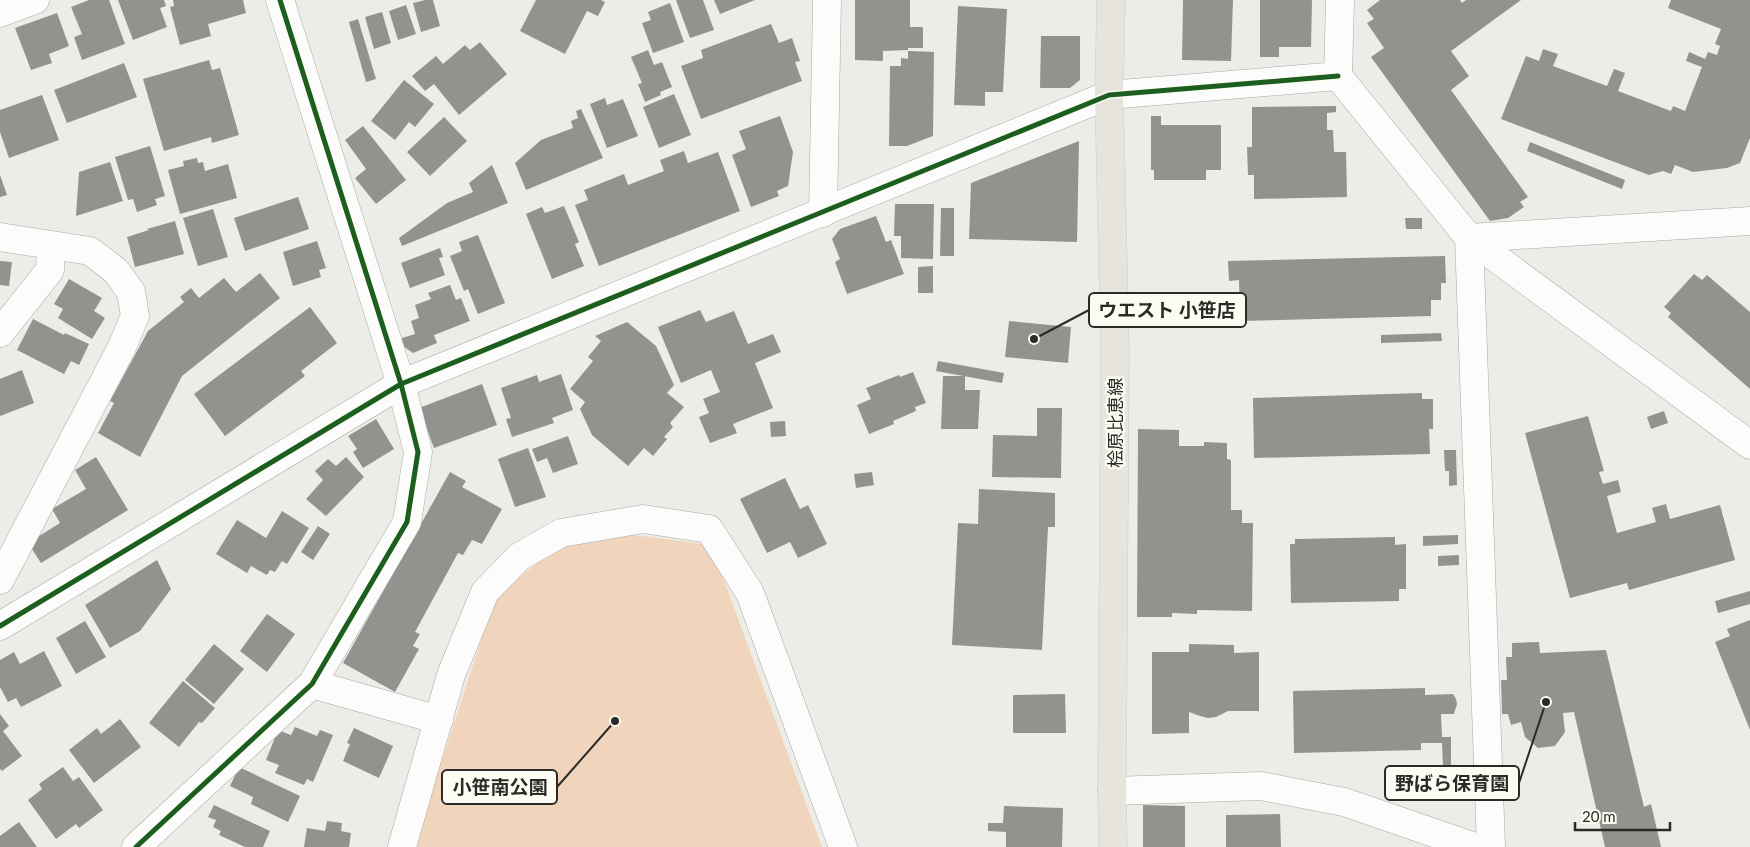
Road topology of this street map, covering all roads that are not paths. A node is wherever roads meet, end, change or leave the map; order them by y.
1 (35, 0) edge
2 (280, 0) edge
3 (827, 0) edge
4 (1111, 0) edge
5 (1340, 0) edge
6 (0, 13) edge
7 (1338, 76) junction
8 (1109, 95) junction
9 (823, 213) junction
10 (1750, 221) edge
11 (0, 238) edge
12 (1469, 238) junction
13 (51, 245) junction
14 (0, 332) edge
15 (401, 384) junction
16 (1750, 445) edge
17 (0, 580) edge
18 (0, 626) edge
19 (312, 684) junction
20 (439, 720) junction
21 (1112, 791) junction
22 (136, 847) edge
23 (402, 847) edge
24 (843, 847) edge
25 (1113, 847) edge
26 (1475, 847) edge
27 (1491, 847) edge

1 - 6 street
2 - 15 street
3 - 9 street
4 - 8 main road, 桧原比恵線
5 - 7 street
7 - 8 street
7 - 12 street
8 - 9 street
8 - 21 main road, 桧原比恵線
9 - 15 street
10 - 12 street
11 - 13 street
12 - 16 street
12 - 27 street
13 - 14 street
13 - 17 street
15 - 18 street
15 - 19 street
19 - 20 street
19 - 22 street
20 - 23 street
20 - 24 street
21 - 25 main road, 桧原比恵線
21 - 26 street

